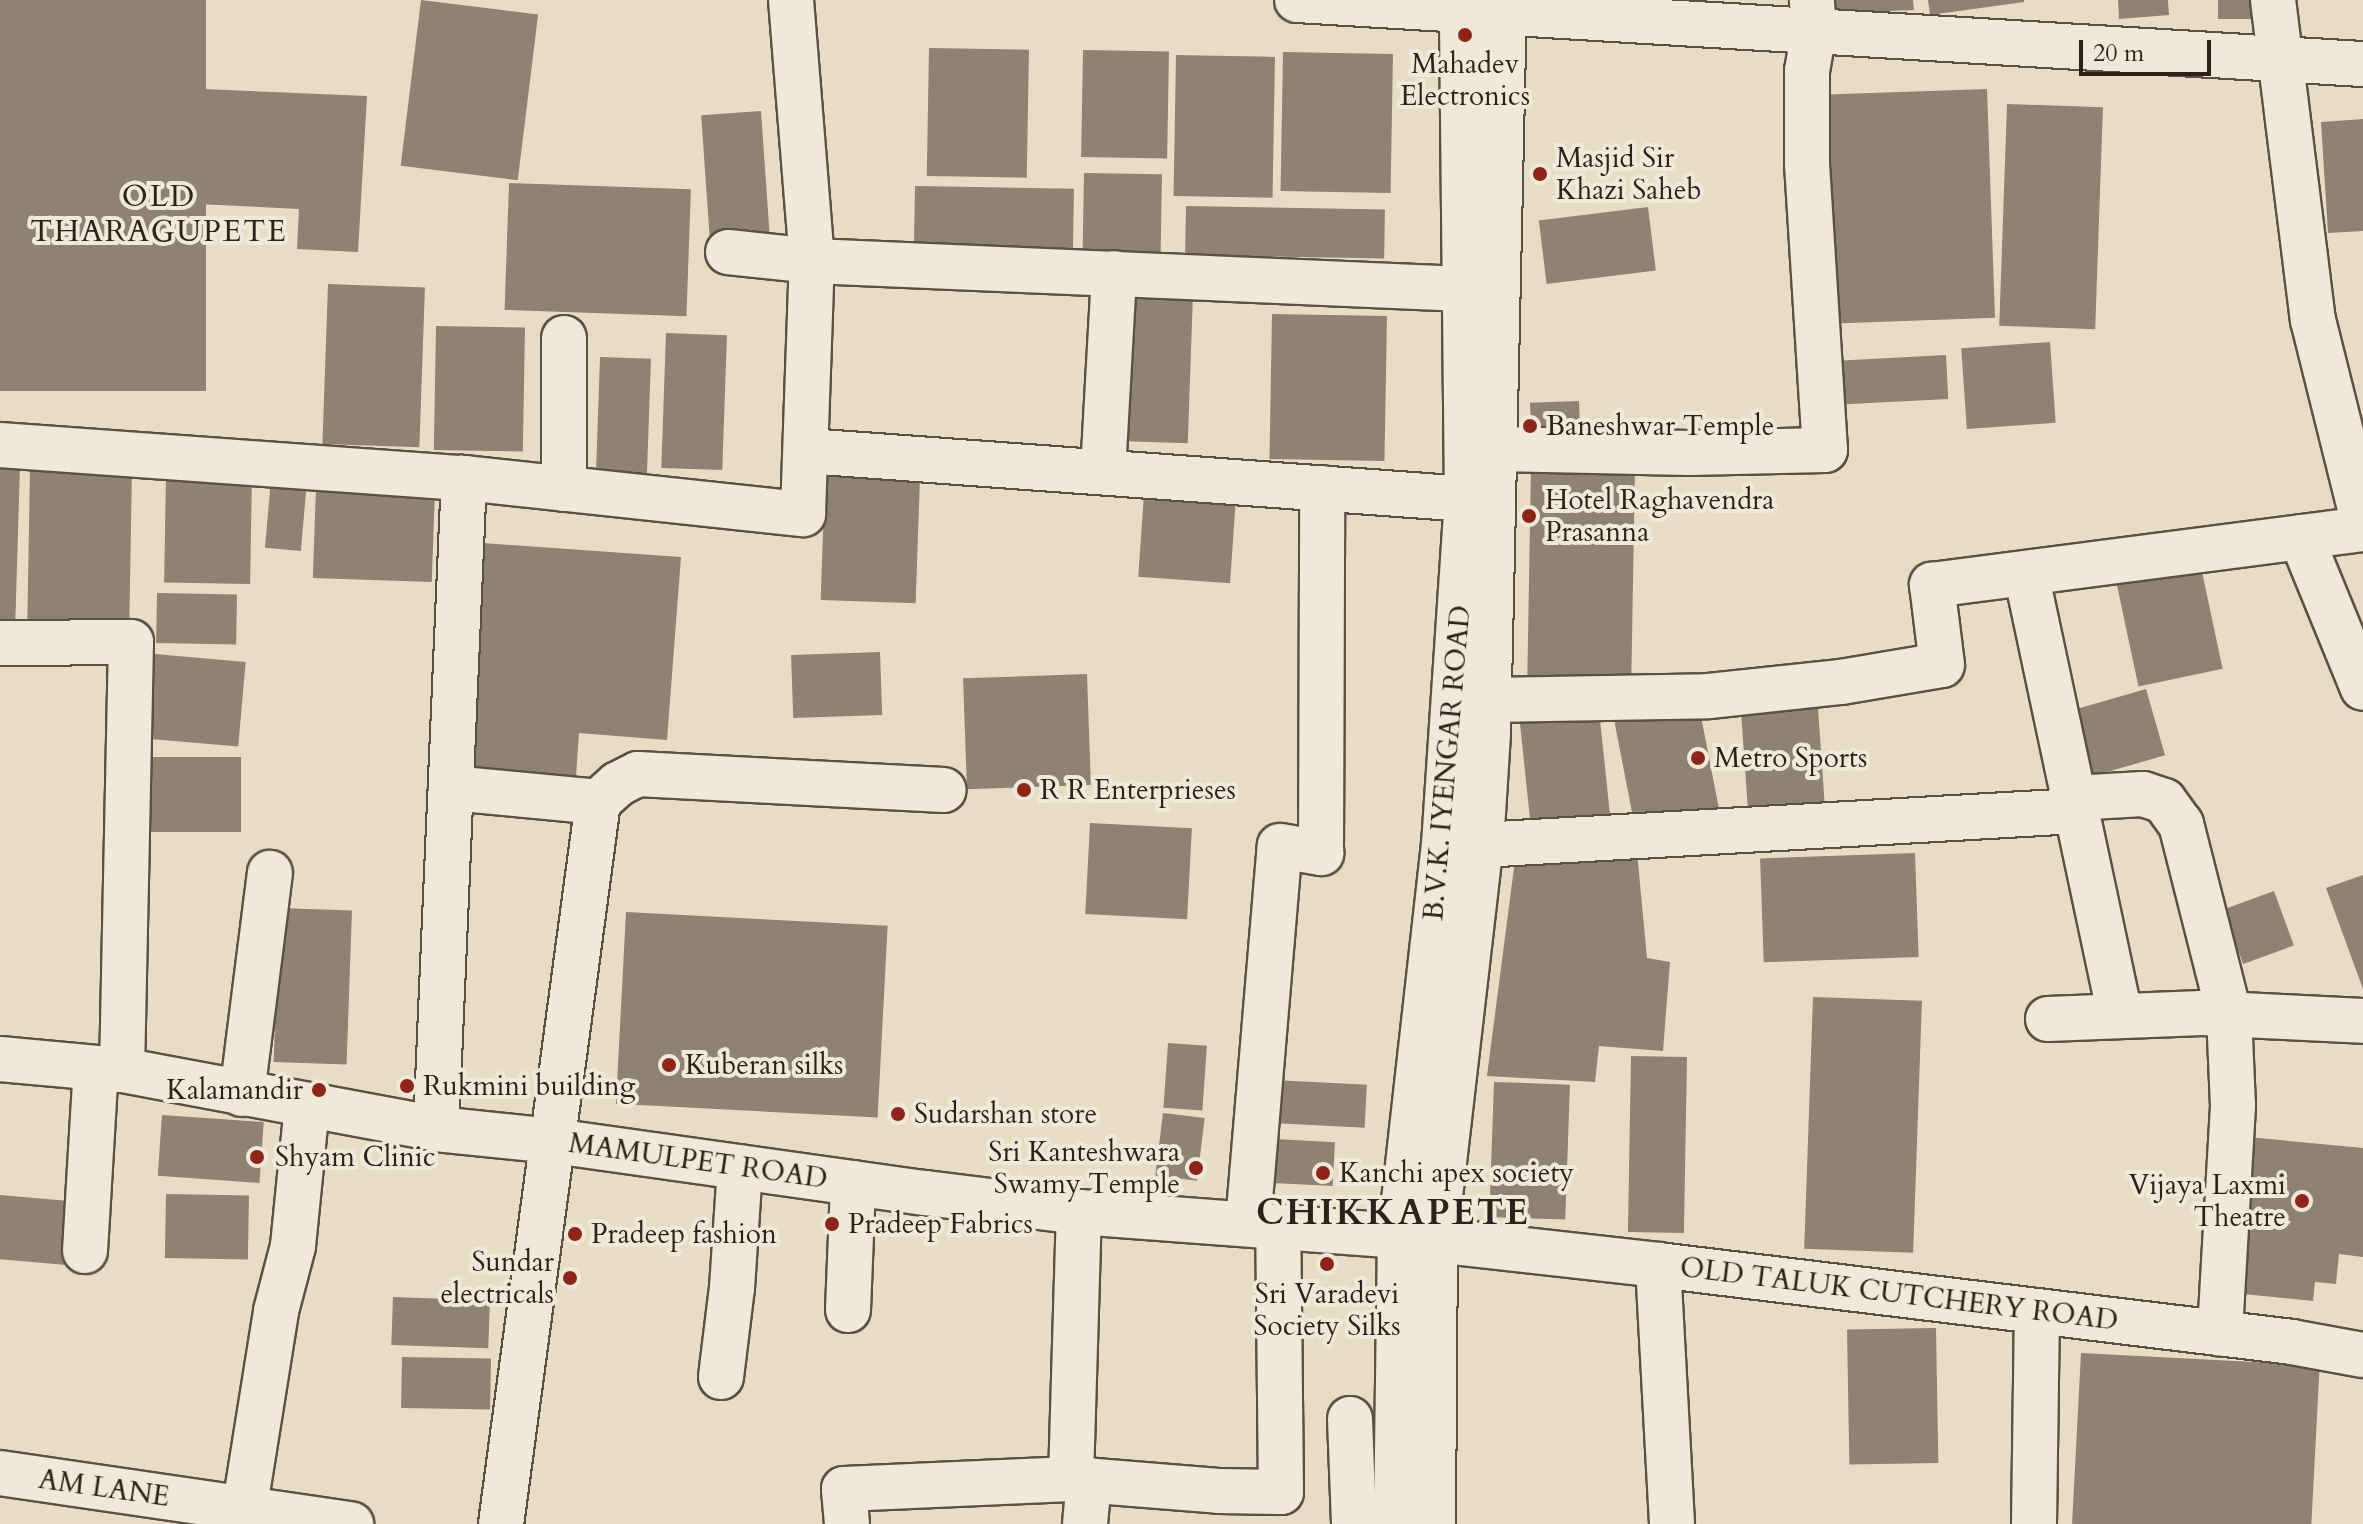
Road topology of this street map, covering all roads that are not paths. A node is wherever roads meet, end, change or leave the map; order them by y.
1 (791, 0) edge
2 (1297, 0) edge
3 (2273, 0) edge
4 (1483, 5) edge
5 (1813, 16) edge
6 (2279, 60) junction
7 (2363, 64) edge
8 (728, 252) dead end
9 (812, 261) junction
10 (1114, 273) junction
11 (1463, 289) junction
12 (564, 338) dead end
13 (0, 445) edge
14 (1497, 449) junction
15 (807, 451) junction
16 (1103, 472) junction
17 (464, 478) junction
18 (1322, 488) junction
19 (564, 489) junction
20 (1467, 499) junction
21 (2363, 520) edge
22 (2363, 529) edge
23 (2301, 537) junction
24 (2026, 573) junction
25 (0, 643) edge
26 (2363, 688) edge
27 (1489, 700) junction
28 (451, 788) junction
29 (944, 790) dead end
30 (598, 802) junction
31 (2076, 805) junction
32 (1481, 845) junction
33 (270, 873) dead end
34 (2229, 1014) junction
35 (2120, 1016) junction
36 (2048, 1019) dead end
37 (2363, 1021) edge
38 (0, 1059) edge
39 (109, 1069) junction
40 (242, 1094) junction
41 (307, 1106) junction
42 (436, 1129) junction
43 (554, 1141) junction
44 (740, 1167) junction
45 (853, 1183) junction
46 (1079, 1212) junction
47 (1263, 1225) junction
48 (1417, 1238) junction
49 (85, 1251) dead end
50 (1658, 1265) junction
51 (848, 1310) dead end
52 (2037, 1311) junction
53 (2220, 1334) junction
54 (2363, 1355) edge
55 (721, 1377) dead end
56 (1350, 1419) dead end
57 (0, 1473) edge
58 (1080, 1480) junction
59 (97, 1505) edge
60 (1220, 1507) edge
61 (243, 1517) edge
62 (351, 1524) edge
63 (501, 1524) edge
64 (847, 1524) edge
65 (1085, 1524) edge
66 (1354, 1524) edge
67 (1396, 1524) edge
68 (1433, 1524) edge
69 (1672, 1524) edge
70 (2034, 1524) edge

1 - 9 street
2 - 4 street
3 - 6 street
4 - 5 street
4 - 11 street, B.V.K. IYENGAR ROAD
4 - 14 street, B.V.K. IYENGAR ROAD
5 - 6 street
5 - 14 street
6 - 7 street
6 - 21 street
8 - 9 street
9 - 10 street
9 - 15 street
10 - 11 street
10 - 16 street
11 - 20 street, B.V.K. IYENGAR ROAD
12 - 19 street
13 - 17 street
14 - 27 street, B.V.K. IYENGAR ROAD
15 - 16 street
15 - 19 street
16 - 18 street
17 - 19 street
17 - 28 street
18 - 20 street
18 - 47 street
20 - 48 street, B.V.K. IYENGAR ROAD
22 - 23 street
23 - 24 street
23 - 26 street
24 - 27 street
24 - 31 street
25 - 39 street
27 - 32 street, B.V.K. IYENGAR ROAD
28 - 30 street
28 - 42 street
29 - 30 street
30 - 43 street
31 - 32 street
31 - 34 street
31 - 35 street
32 - 48 street, B.V.K. IYENGAR ROAD
33 - 40 street
34 - 35 street
34 - 37 street
34 - 53 street
35 - 36 street
38 - 39 street, MAMULPET ROAD
39 - 40 street, MAMULPET ROAD
39 - 49 street
40 - 41 street, MAMULPET ROAD
41 - 42 street, MAMULPET ROAD
41 - 61 street
42 - 43 street, MAMULPET ROAD
43 - 44 street, MAMULPET ROAD
43 - 63 street
44 - 45 street, MAMULPET ROAD
44 - 55 street
45 - 46 street, MAMULPET ROAD
45 - 51 street
46 - 47 street, MAMULPET ROAD
46 - 58 street
47 - 48 street, MAMULPET ROAD
47 - 60 street
48 - 50 street, OLD TALUK CUTCHERY ROAD
48 - 67 street, B.V.K. IYENGAR ROAD
48 - 68 street, B.V.K. IYENGAR ROAD
50 - 52 street, OLD TALUK CUTCHERY ROAD
50 - 69 street
52 - 53 street, OLD TALUK CUTCHERY ROAD
52 - 70 street
53 - 54 street, OLD TALUK CUTCHERY ROAD
56 - 66 street
57 - 59 street, AM LANE
58 - 60 street
58 - 64 street
58 - 65 street
59 - 61 street, AM LANE
61 - 62 street, AM LANE

